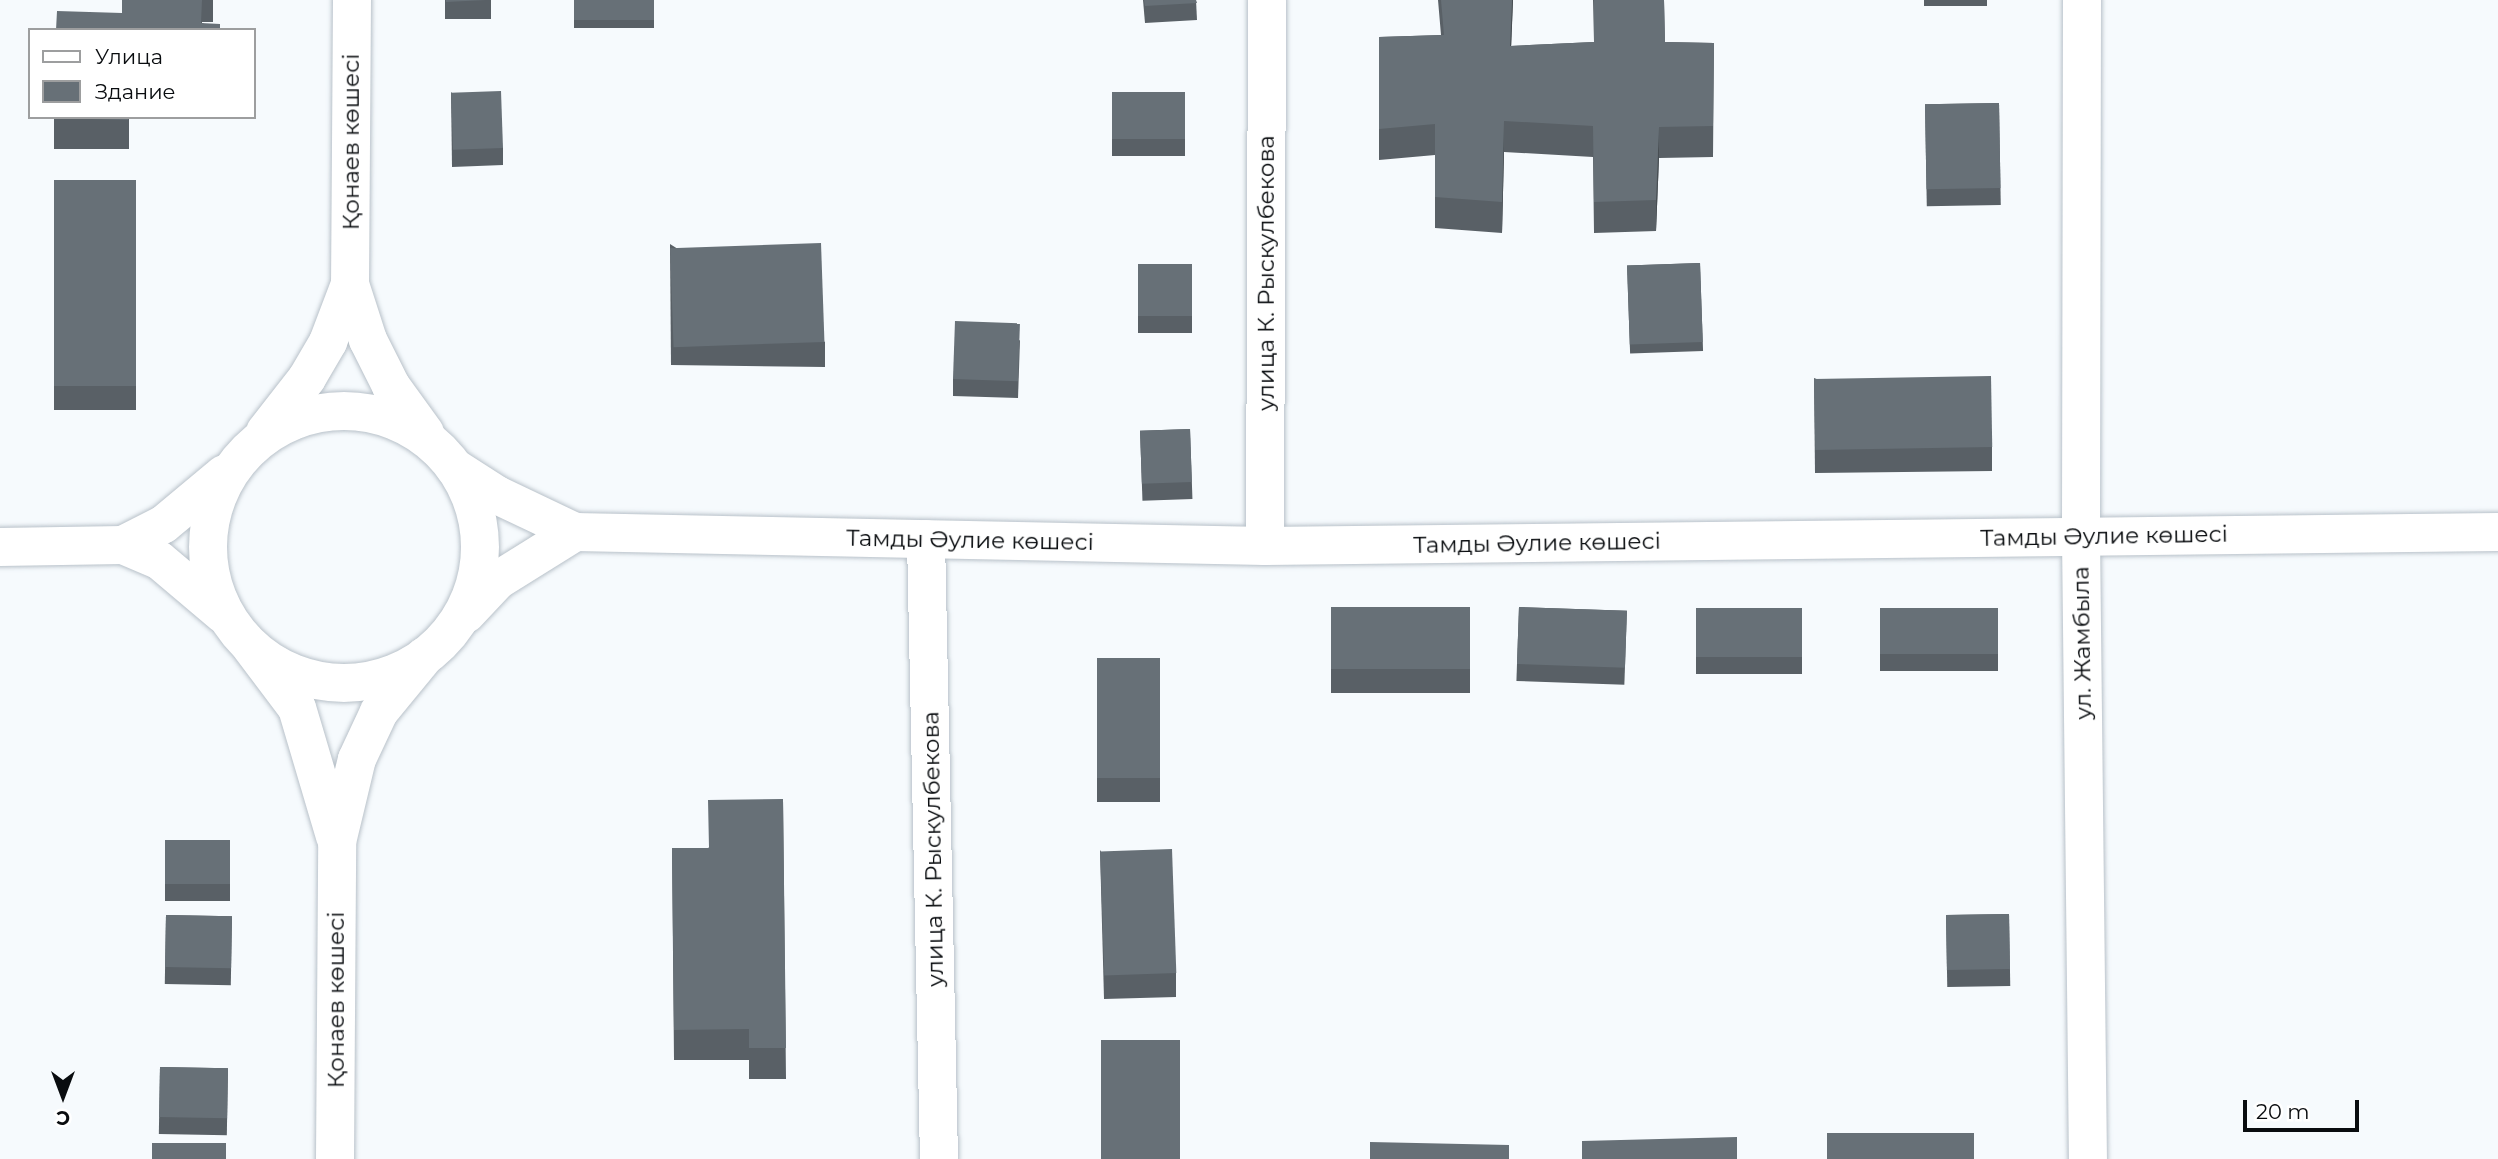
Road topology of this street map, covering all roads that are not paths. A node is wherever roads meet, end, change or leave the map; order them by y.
1 (352, 0) edge
2 (1267, 0) edge
3 (2082, 0) edge
4 (350, 284) junction
5 (260, 438) junction
6 (444, 455) junction
7 (233, 466) junction
8 (575, 532) junction
9 (2498, 532) edge
10 (2081, 537) junction
11 (926, 539) junction
12 (123, 545) junction
13 (1265, 546) junction
14 (0, 548) edge
15 (227, 618) junction
16 (438, 644) junction
17 (251, 647) junction
18 (337, 842) junction
19 (335, 1159) edge
20 (939, 1159) edge
21 (2088, 1159) edge

1 - 4 street, Қонаев көшесі
2 - 13 street, улица К. Рыскулбекова
3 - 10 street, ул. Жамбыла
4 - 5 street, Қонаев көшесі
4 - 6 street, Қонаев көшесі
5 - 6 street
5 - 7 street
6 - 8 street
6 - 16 street
7 - 12 street
7 - 15 street
8 - 11 street, Тамды Әулие көшесі
8 - 16 street
9 - 10 street, Тамды Әулие көшесі
10 - 13 street, Тамды Әулие көшесі
10 - 21 street, ул. Жамбыла
11 - 13 street, Тамды Әулие көшесі
11 - 20 street, улица К. Рыскулбекова
12 - 14 street
12 - 15 street
15 - 17 street, Қонаев көшесі
16 - 17 street
16 - 18 street, Қонаев көшесі
17 - 18 street, Қонаев көшесі
18 - 19 street, Қонаев көшесі

